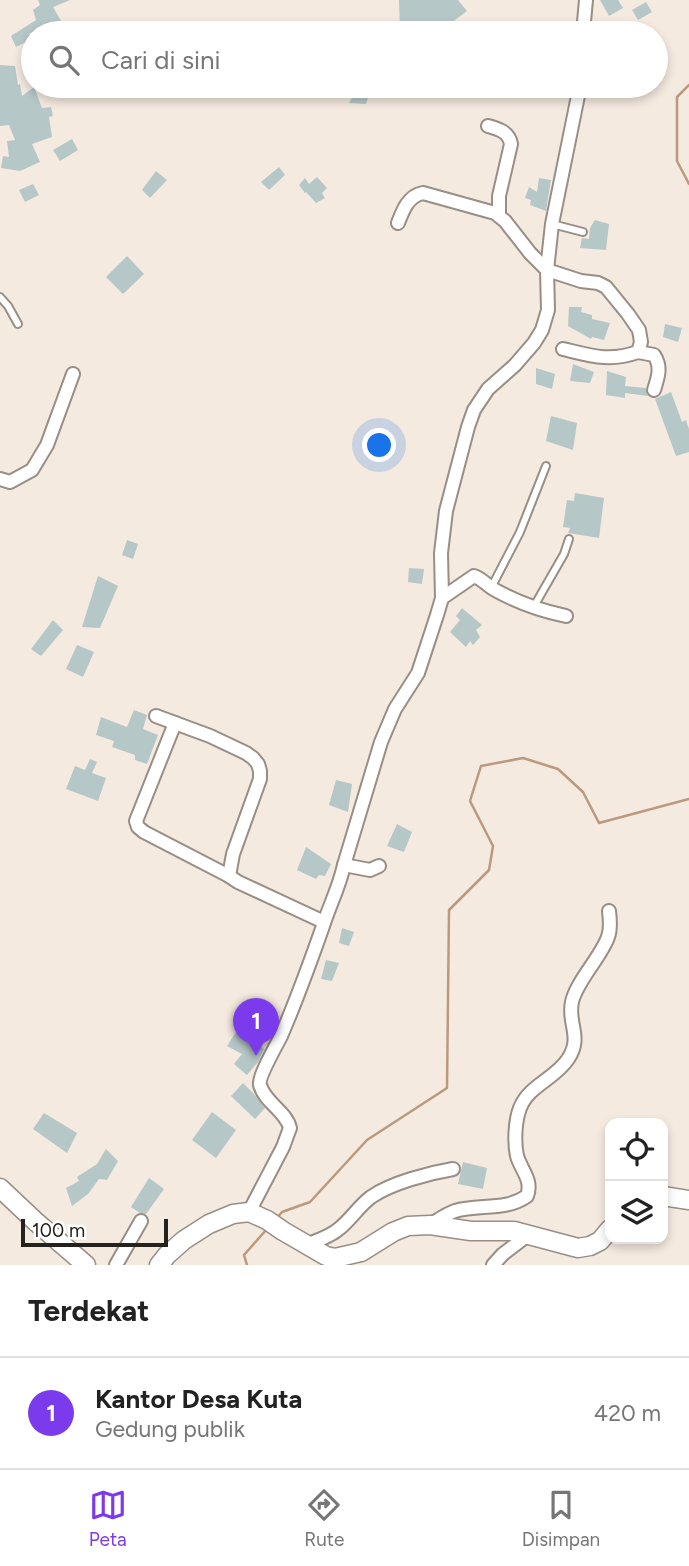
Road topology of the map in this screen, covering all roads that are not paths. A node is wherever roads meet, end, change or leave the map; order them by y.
1 (586, 0) edge
2 (584, 21) edge
3 (578, 98) edge
4 (488, 126) dead end
5 (499, 215) junction
6 (398, 223) dead end
7 (552, 224) junction
8 (583, 232) dead end
9 (547, 270) junction
10 (0, 297) edge
11 (18, 324) dead end
12 (563, 349) dead end
13 (638, 352) junction
14 (73, 374) dead end
15 (654, 390) dead end
16 (546, 466) dead end
17 (0, 480) edge
18 (569, 539) dead end
19 (491, 588) junction
20 (442, 598) junction
21 (533, 608) junction
22 (566, 616) dead end
23 (156, 716) dead end
24 (175, 723) junction
25 (344, 865) junction
26 (379, 866) dead end
27 (229, 876) junction
28 (609, 911) dead end
29 (324, 922) junction
30 (453, 1169) dead end
31 (0, 1188) edge
32 (668, 1197) edge
33 (689, 1200) edge
34 (249, 1212) junction
35 (141, 1221) dead end
36 (430, 1225) junction
37 (528, 1235) junction
38 (605, 1235) edge
39 (306, 1245) junction
40 (86, 1265) edge
41 (116, 1265) edge
42 (159, 1265) edge
43 (493, 1265) edge

1 - 2 street
3 - 7 street
4 - 5 street
5 - 6 street
5 - 9 street
7 - 8 lane
7 - 9 street
9 - 13 street
9 - 20 street
10 - 11 lane
12 - 13 street
13 - 15 street
14 - 17 street
16 - 19 lane
18 - 21 lane
19 - 20 street
19 - 21 street
20 - 25 street
21 - 22 street
23 - 24 street
24 - 27 street
24 - 27 street
25 - 26 street
25 - 29 street
27 - 29 street
28 - 36 street
29 - 34 street
30 - 39 street
31 - 40 main road
32 - 33 main road
34 - 39 main road
34 - 42 main road
35 - 41 street
36 - 37 main road
36 - 39 main road
37 - 38 main road
37 - 43 street

